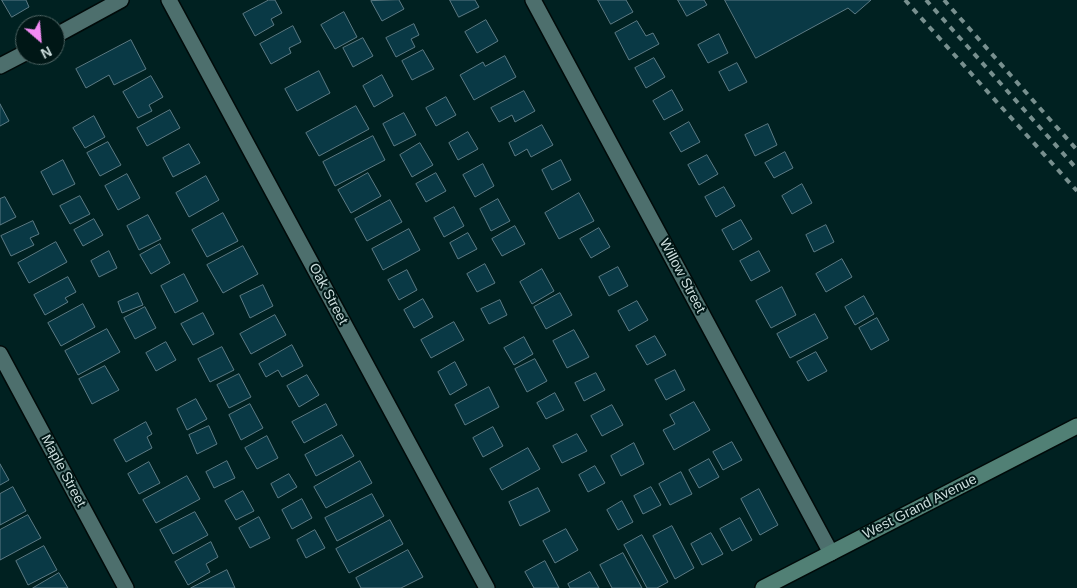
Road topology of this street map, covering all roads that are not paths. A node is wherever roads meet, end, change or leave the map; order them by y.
1 (121, 0) edge
2 (169, 0) edge
3 (533, 0) edge
4 (65, 31) edge
5 (15, 58) edge
6 (0, 66) edge
7 (0, 354) edge
8 (1077, 426) edge
9 (831, 553) junction
10 (126, 588) edge
11 (487, 588) edge
12 (763, 588) edge

1 - 4 street
2 - 11 street, Oak Street
3 - 9 street, Willow Street
5 - 6 street
7 - 10 street, Maple Street
8 - 9 main road, West Grand Avenue
9 - 12 main road, West Grand Avenue

